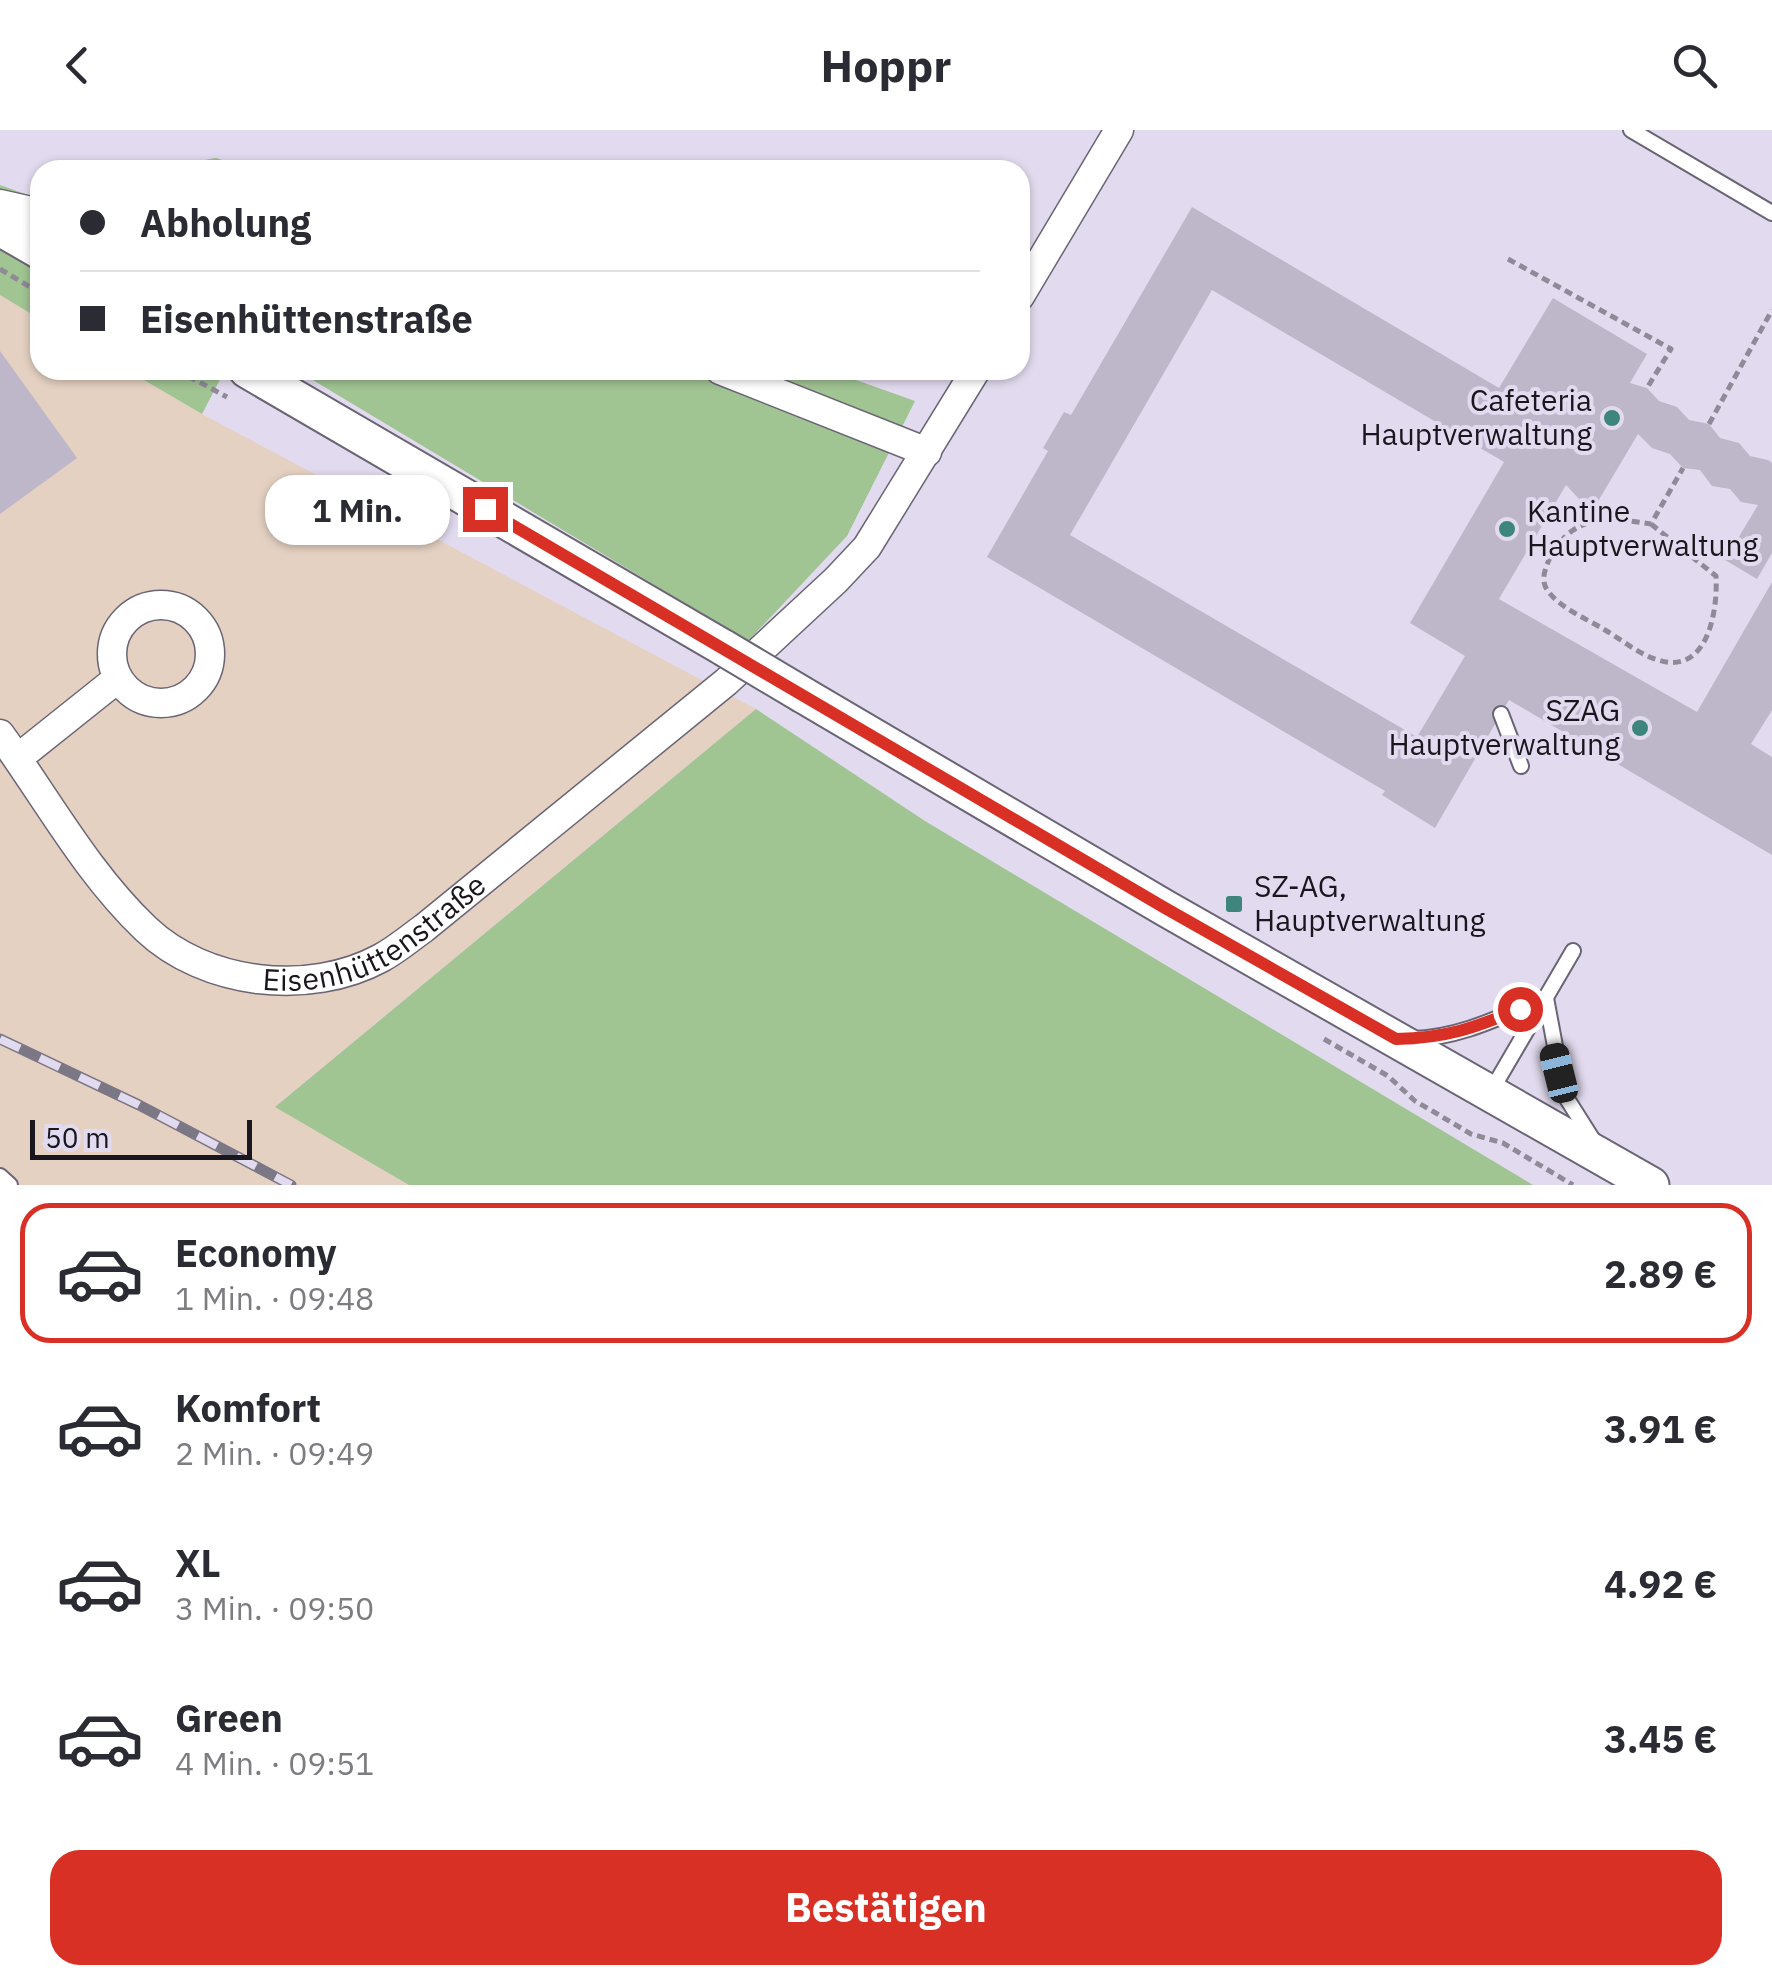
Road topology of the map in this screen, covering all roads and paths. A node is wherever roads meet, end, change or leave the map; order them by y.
1 (1119, 130) edge
2 (1631, 130) edge
3 (0, 204) edge
4 (30, 211) edge
5 (1772, 213) edge
6 (0, 228) edge
7 (30, 245) edge
8 (1508, 259) dead end
9 (0, 269) edge
10 (1030, 279) edge
11 (30, 288) edge
12 (1772, 310) edge
13 (263, 380) edge
14 (745, 380) edge
15 (970, 380) edge
16 (1647, 388) dead end
17 (1709, 424) dead end
18 (927, 452) junction
19 (1682, 468) dead end
20 (1652, 524) junction
21 (118, 678) dead end
22 (1502, 714) dead end
23 (0, 734) edge
24 (18, 758) junction
25 (1521, 766) dead end
26 (1573, 952) dead end
27 (1546, 998) junction
28 (1396, 1039) junction
29 (1490, 1094) junction
30 (1604, 1158) junction
31 (0, 1176) edge
32 (10, 1185) edge
33 (1651, 1185) edge

1 - 10 street
2 - 5 lane
3 - 4 street
6 - 7 street
8 - 16 path
9 - 11 path
12 - 17 path
13 - 28 street, bridge
14 - 18 street
15 - 18 street, Eisenhüttenstraße
18 - 24 street, Eisenhüttenstraße
19 - 20 path
20 - 20 path
21 - 24 street
22 - 25 lane
23 - 24 street, Eisenhüttenstraße
26 - 27 lane
27 - 28 lane
27 - 29 lane
27 - 30 lane
28 - 29 street
29 - 30 street
30 - 33 street
31 - 32 lane

